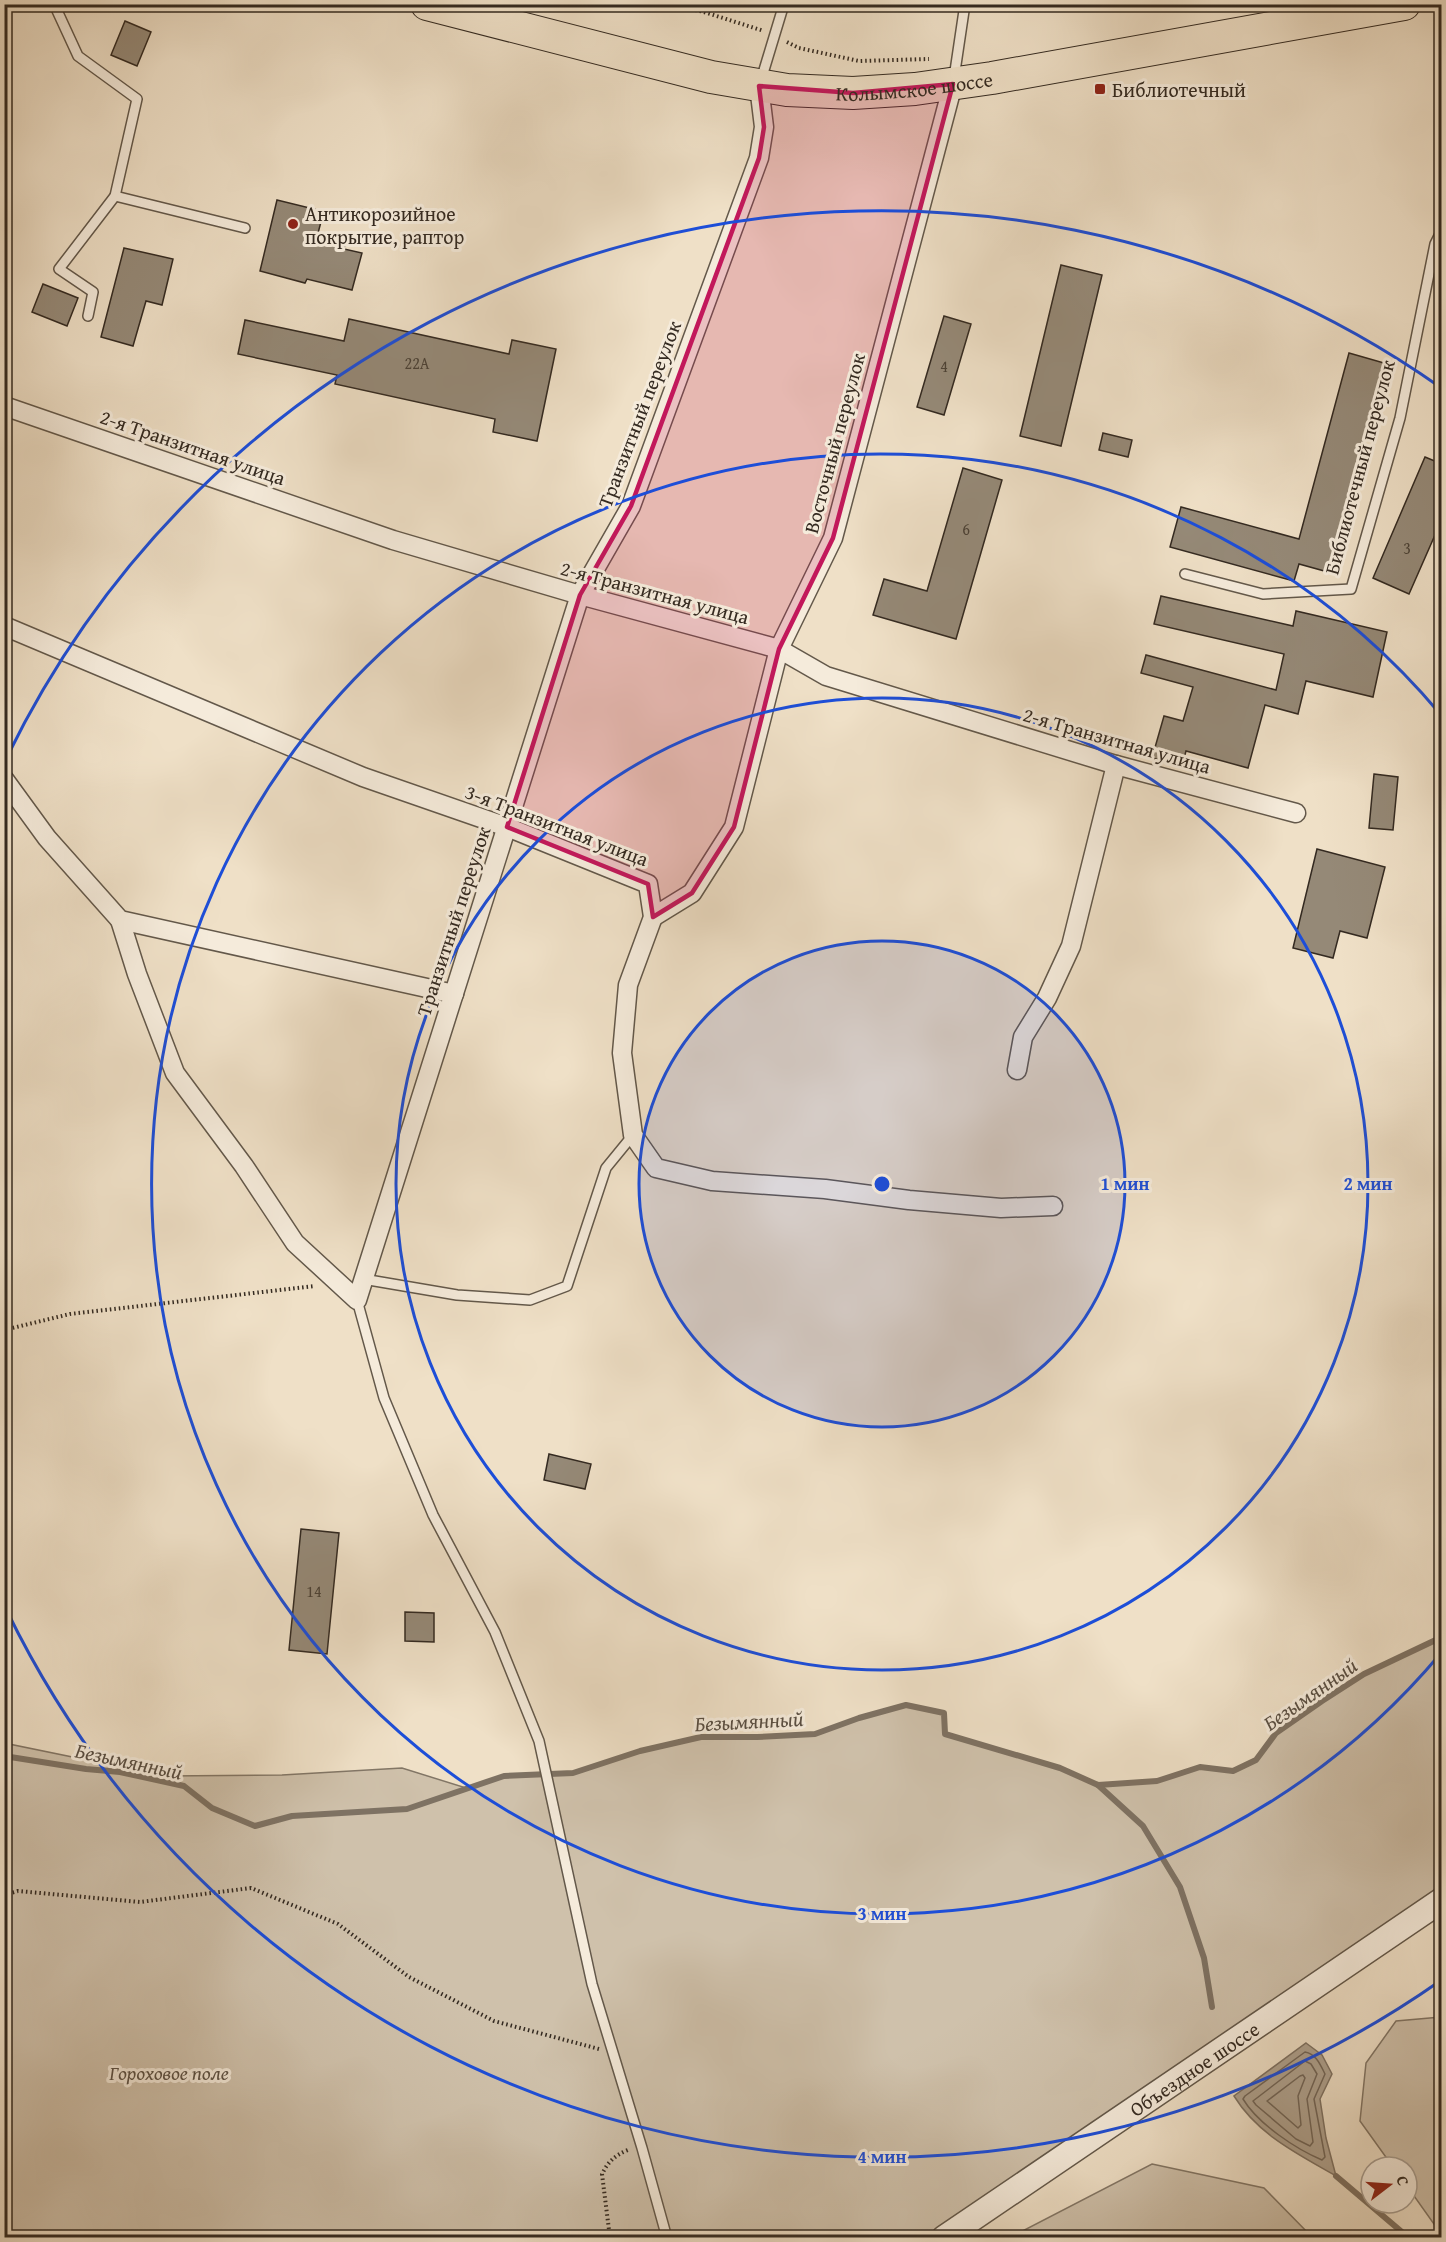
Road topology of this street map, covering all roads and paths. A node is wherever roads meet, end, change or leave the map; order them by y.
1 (54, 4) edge
2 (427, 4) edge
3 (784, 4) edge
4 (965, 4) edge
5 (1404, 4) edge
6 (461, 9) edge
7 (953, 84) junction
8 (759, 86) junction
9 (115, 196) junction
10 (245, 228) dead end
11 (1442, 230) edge
12 (88, 316) dead end
13 (4, 406) edge
14 (1185, 574) dead end
15 (580, 595) junction
16 (4, 626) edge
17 (779, 649) junction
18 (1116, 765) junction
19 (4, 779) edge
20 (1296, 813) dead end
21 (507, 827) junction
22 (653, 917) junction
23 (120, 920) junction
24 (454, 994) junction
25 (1017, 1070) dead end
26 (633, 1135) junction
27 (1053, 1206) dead end
28 (363, 1279) junction
29 (339, 1283) junction
30 (357, 1300) junction
31 (4, 1330) edge
32 (4, 1895) edge
33 (1442, 1900) edge
34 (614, 2054) junction
35 (642, 2148) junction
36 (610, 2238) edge
37 (667, 2238) edge
38 (944, 2238) edge

1 - 9 lane
2 - 6 highway, Колымское шоссе
3 - 8 lane
4 - 7 lane
5 - 7 highway, Колымское шоссе
6 - 8 highway, Колымское шоссе
7 - 8 highway, Колымское шоссе
7 - 17 street, Восточный переулок
8 - 15 street, Транзитный переулок
9 - 10 lane
9 - 12 lane
11 - 14 lane, Библиотечный переулок
13 - 15 street, 2-я Транзитная улица
15 - 17 street, 2-я Транзитная улица
15 - 21 street, Транзитный переулок
16 - 21 street, 3-я Транзитная улица
17 - 18 street, 2-я Транзитная улица
17 - 22 street, Восточный переулок
18 - 20 street, 2-я Транзитная улица
18 - 25 street
19 - 23 street
21 - 22 street, 3-я Транзитная улица
21 - 24 street, Транзитный переулок
22 - 26 street, 3-я Транзитная улица
23 - 24 street
23 - 29 street
24 - 28 street, Транзитный переулок
26 - 27 street, 3-я Транзитная улица
26 - 28 lane
28 - 30 street, Транзитный переулок
29 - 30 street
29 - 31 path
30 - 34 lane
32 - 34 path
33 - 38 street, Объездное шоссе
34 - 35 lane
35 - 36 path
35 - 37 lane

